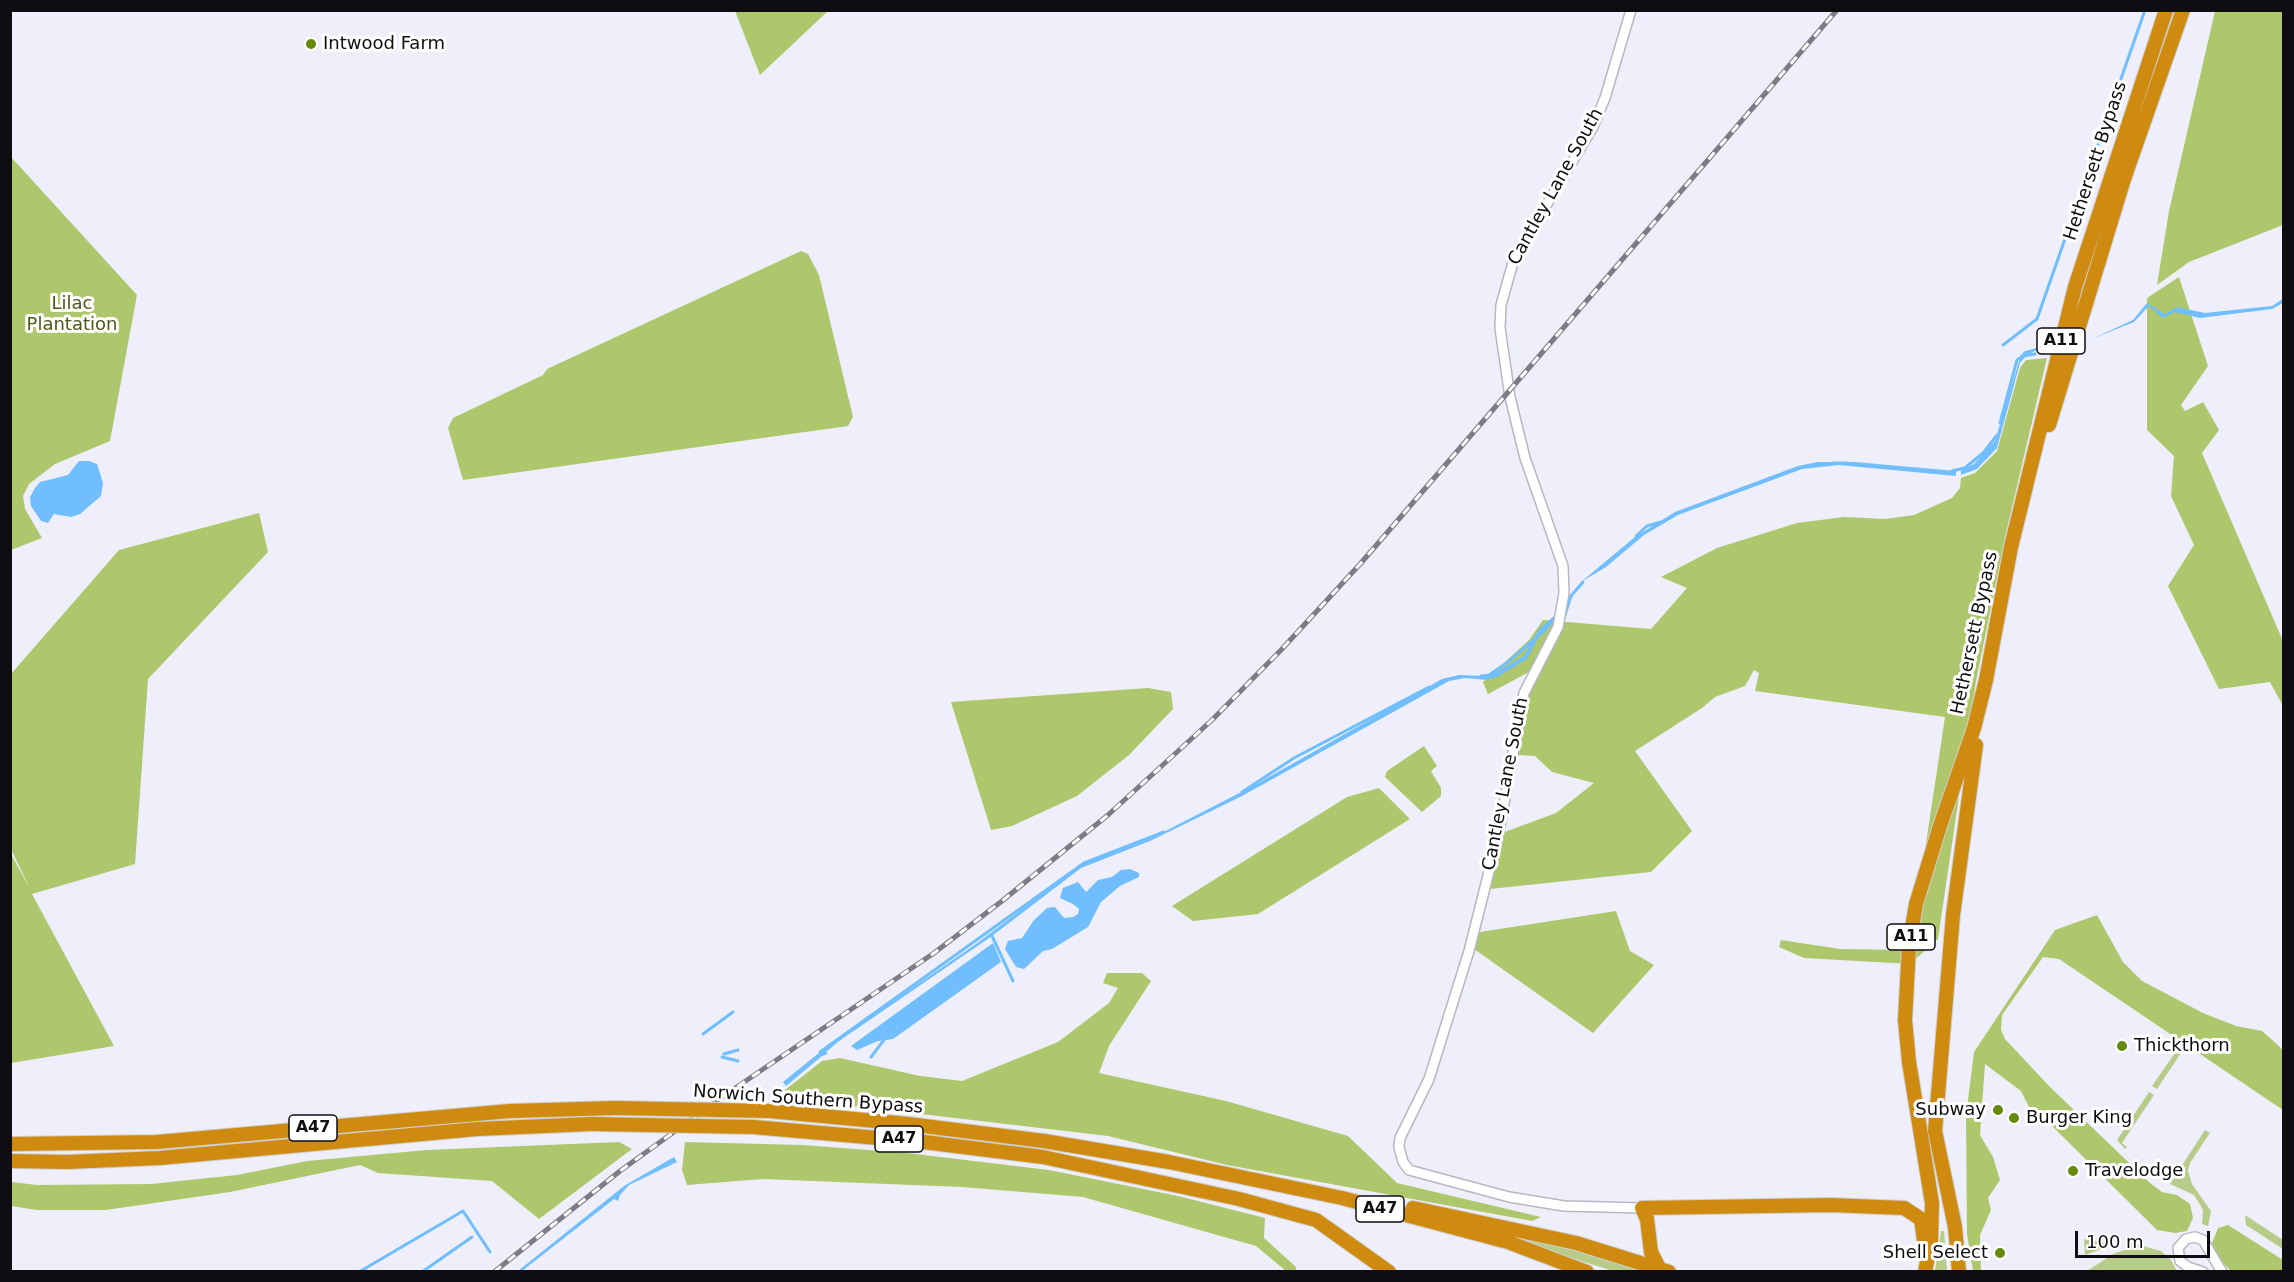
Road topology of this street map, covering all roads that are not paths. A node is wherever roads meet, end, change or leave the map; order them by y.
1 (1631, 10) edge
2 (2166, 10) edge
3 (2183, 10) edge
4 (10, 1144) edge
5 (10, 1161) edge
6 (1169, 1162) junction
7 (1642, 1208) junction
8 (2209, 1254) junction
9 (2185, 1269) edge
10 (2199, 1269) edge
11 (1664, 1270) edge
12 (1389, 1272) edge
13 (1587, 1272) edge
14 (1918, 1272) edge
15 (1925, 1272) edge
16 (1959, 1272) edge
17 (2222, 1272) edge

1 - 7 street, Cantley Lane South
2 - 15 highway, Hethersett Bypass / A11
3 - 16 highway, Hethersett Bypass / A11
4 - 6 highway, Norwich Southern Bypass / A47, bridge
5 - 12 highway, A47, bridge
6 - 11 highway, A47
6 - 13 highway, Norwich Southern Bypass / A47
7 - 11 highway
7 - 14 highway
8 - 9 street
8 - 10 street
8 - 17 street
9 - 10 street

